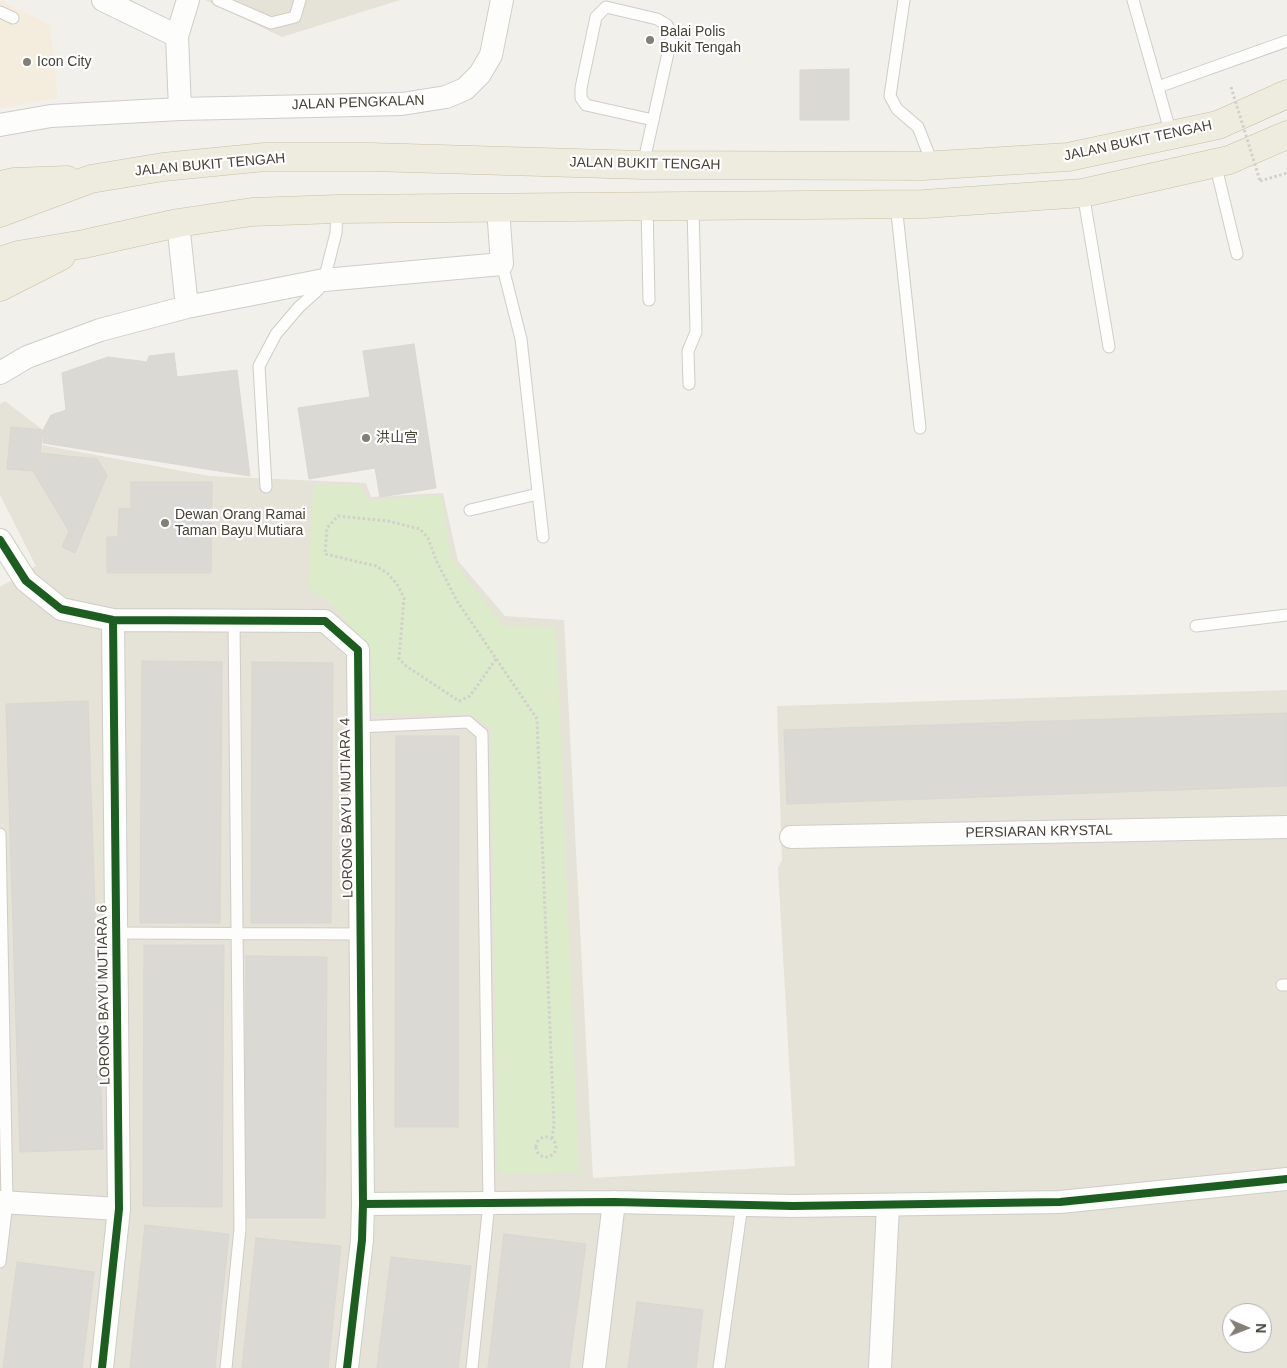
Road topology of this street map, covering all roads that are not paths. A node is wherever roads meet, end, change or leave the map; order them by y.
1 (102, 0) edge
2 (188, 0) edge
3 (218, 0) edge
4 (300, 0) edge
5 (502, 0) edge
6 (904, 0) edge
7 (1133, 0) edge
8 (0, 12) edge
9 (13, 18) dead end
10 (177, 36) junction
11 (1287, 41) edge
12 (1158, 87) junction
13 (1287, 94) edge
14 (180, 109) junction
15 (653, 120) junction
16 (0, 125) edge
17 (1171, 134) junction
18 (1287, 135) edge
19 (1215, 163) junction
20 (644, 165) junction
21 (933, 165) junction
22 (91, 179) junction
23 (0, 186) edge
24 (1083, 193) junction
25 (896, 204) junction
26 (647, 206) junction
27 (693, 206) junction
28 (498, 208) junction
29 (337, 209) junction
30 (0, 213) edge
31 (178, 223) junction
32 (84, 244) junction
33 (1236, 254) dead end
34 (0, 261) edge
35 (502, 264) junction
36 (324, 280) junction
37 (0, 287) edge
38 (649, 300) dead end
39 (187, 307) junction
40 (1109, 347) dead end
41 (0, 373) edge
42 (689, 384) dead end
43 (920, 428) dead end
44 (266, 487) dead end
45 (538, 494) junction
46 (470, 510) dead end
47 (543, 537) dead end
48 (4, 554) edge
49 (1287, 615) edge
50 (113, 620) junction
51 (234, 621) junction
52 (1196, 626) dead end
53 (358, 727) junction
54 (1287, 827) edge
55 (0, 834) edge
56 (791, 837) dead end
57 (115, 934) junction
58 (360, 934) junction
59 (238, 935) junction
60 (1287, 1180) edge
61 (3, 1202) edge
62 (614, 1202) junction
63 (489, 1203) junction
64 (363, 1204) junction
65 (742, 1205) junction
66 (888, 1206) junction
67 (119, 1209) junction
68 (0, 1262) edge
69 (102, 1368) edge
70 (226, 1368) edge
71 (347, 1368) edge
72 (472, 1368) edge
73 (594, 1368) edge
74 (719, 1368) edge
75 (880, 1368) edge

1 - 10 street
2 - 10 street
3 - 4 lane
5 - 14 street, JALAN PENGKALAN
6 - 21 lane
7 - 12 lane
8 - 9 lane
10 - 14 street
11 - 12 lane
12 - 17 lane
13 - 17 highway, JALAN BUKIT TENGAH
14 - 16 street, JALAN PENGKALAN
15 - 15 lane
15 - 20 lane
17 - 21 highway, JALAN BUKIT TENGAH
18 - 19 highway
19 - 24 highway
19 - 33 lane
20 - 21 highway, JALAN BUKIT TENGAH
20 - 22 highway, JALAN BUKIT TENGAH
22 - 23 highway
22 - 30 highway, JALAN BUKIT TENGAH
24 - 25 highway
24 - 40 lane
25 - 27 highway
25 - 43 lane
26 - 27 highway
26 - 28 highway
26 - 38 lane
27 - 42 lane
28 - 29 highway
28 - 35 street
29 - 31 highway
29 - 36 lane
31 - 32 highway
31 - 39 street
32 - 34 highway
32 - 37 highway
35 - 36 street
35 - 45 lane
36 - 39 street
36 - 44 lane
39 - 41 street
45 - 46 lane
45 - 47 lane
48 - 50 street, LORONG BAYU MUTIARA 4
49 - 52 lane
50 - 51 street, LORONG BAYU MUTIARA 4
50 - 57 street, LORONG BAYU MUTIARA 6
51 - 53 street, LORONG BAYU MUTIARA 4
51 - 59 lane
53 - 58 street, LORONG BAYU MUTIARA 4
53 - 63 lane
54 - 56 street, PERSIARAN KRYSTAL
55 - 61 lane
57 - 59 lane
57 - 67 street, LORONG BAYU MUTIARA 6
58 - 59 lane
58 - 64 street, LORONG BAYU MUTIARA 4
59 - 70 lane
60 - 66 street
61 - 67 street
61 - 68 lane
62 - 63 street
62 - 65 street
62 - 73 street
63 - 64 street
63 - 72 lane
64 - 71 street, LORONG BAYU MUTIARA 4
65 - 66 street
65 - 74 lane
66 - 75 street
67 - 69 street, LORONG BAYU MUTIARA 6

